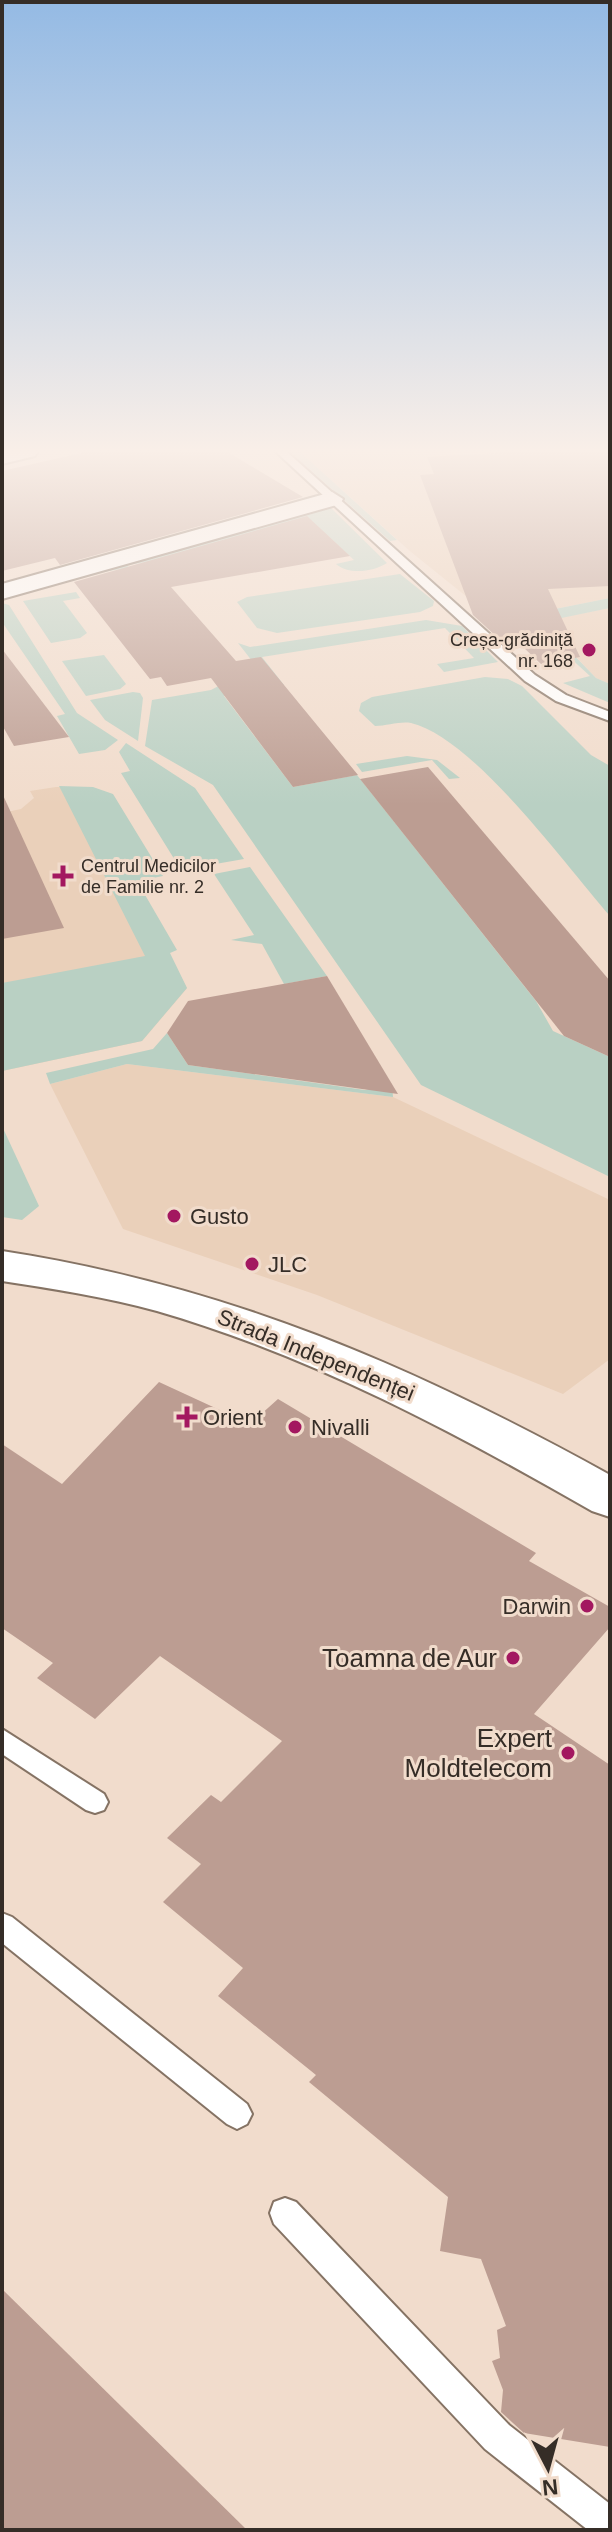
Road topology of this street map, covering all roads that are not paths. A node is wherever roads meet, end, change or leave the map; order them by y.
1 (83, 569) edge
2 (410, 569) edge
3 (2, 592) edge
4 (610, 717) edge
5 (2, 1266) edge
6 (610, 1498) edge
7 (2, 1740) edge
8 (95, 1802) dead end
9 (2, 1926) edge
10 (237, 2114) dead end
11 (285, 2213) dead end
12 (610, 2526) edge

1 - 3 street
2 - 4 lane
5 - 6 main road, Strada Independenței
7 - 8 lane
9 - 10 lane
11 - 12 lane

